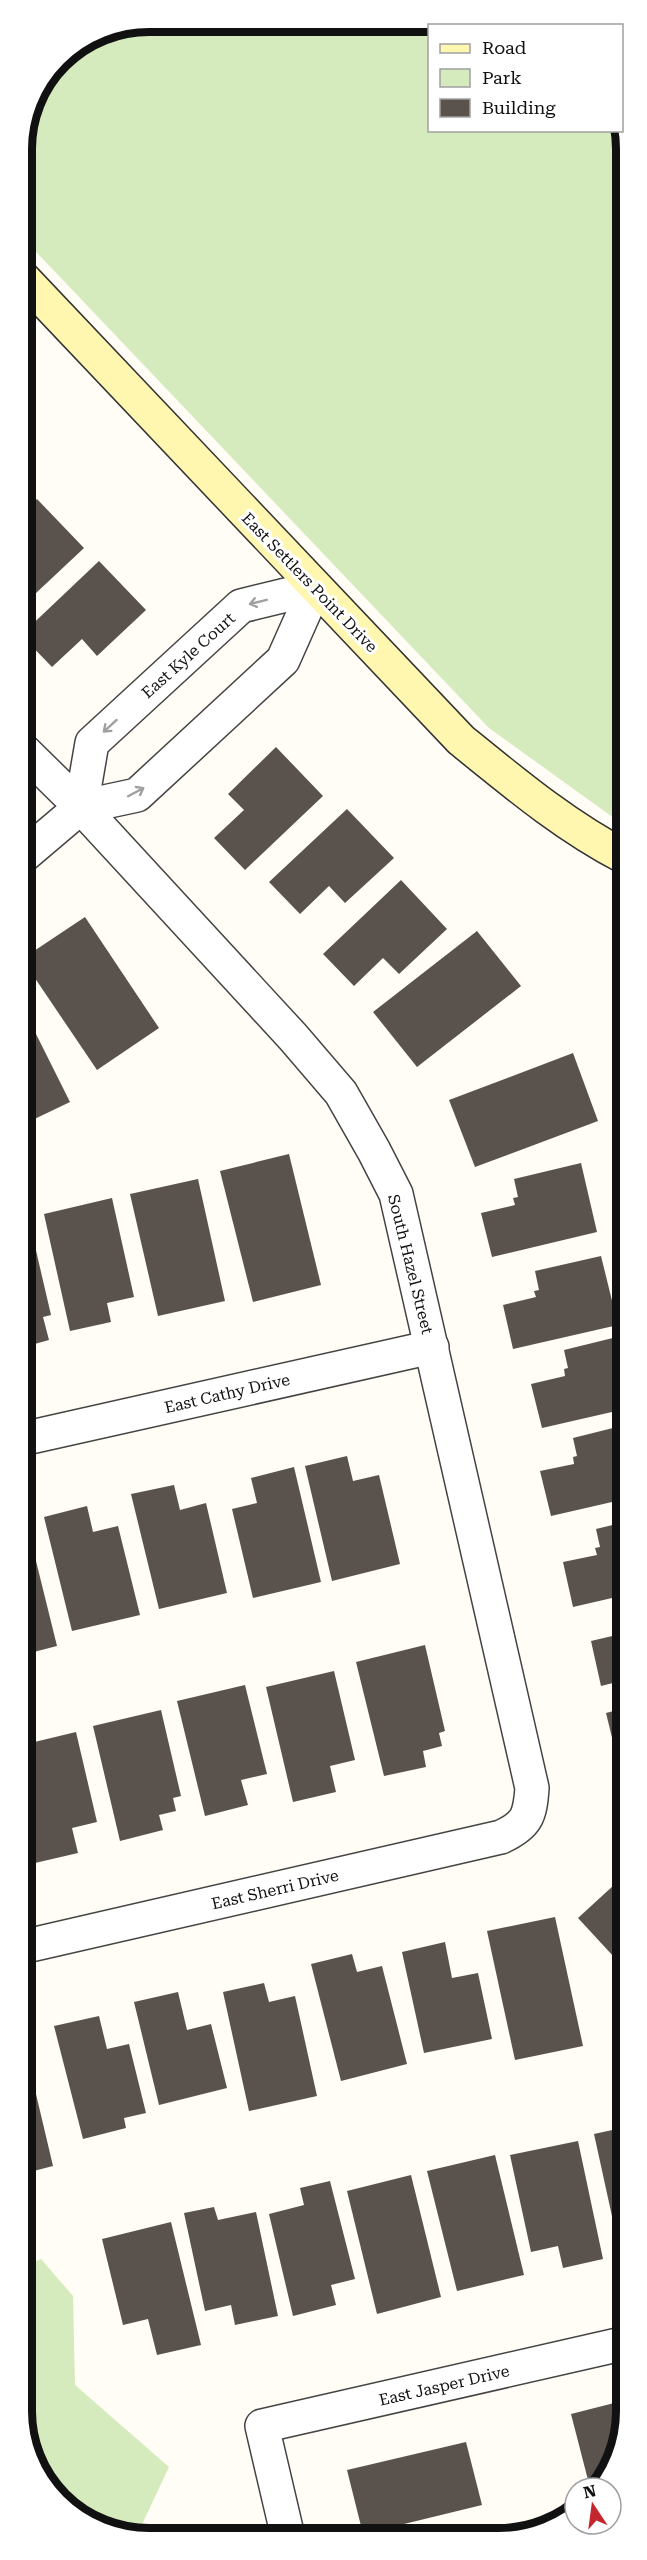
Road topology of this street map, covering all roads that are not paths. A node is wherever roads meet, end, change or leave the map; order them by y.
1 (32, 288) edge
2 (315, 588) junction
3 (32, 759) edge
4 (81, 807) junction
5 (32, 849) edge
6 (616, 852) edge
7 (432, 1347) junction
8 (32, 1437) edge
9 (525, 1822) joint
10 (32, 1945) edge
11 (615, 2346) edge
12 (286, 2529) edge

1 - 2 street, East Settlers Point Drive
4 -> 2 street
2 -> 4 street, East Kyle Court
2 - 6 street, East Settlers Point Drive
3 - 4 street, South Hazel Street
4 - 5 street
4 - 7 street, South Hazel Street
7 - 8 street, East Cathy Drive
7 - 9 street, South Hazel Street
9 - 10 street, East Sherri Drive
11 - 12 street, East Jasper Drive

